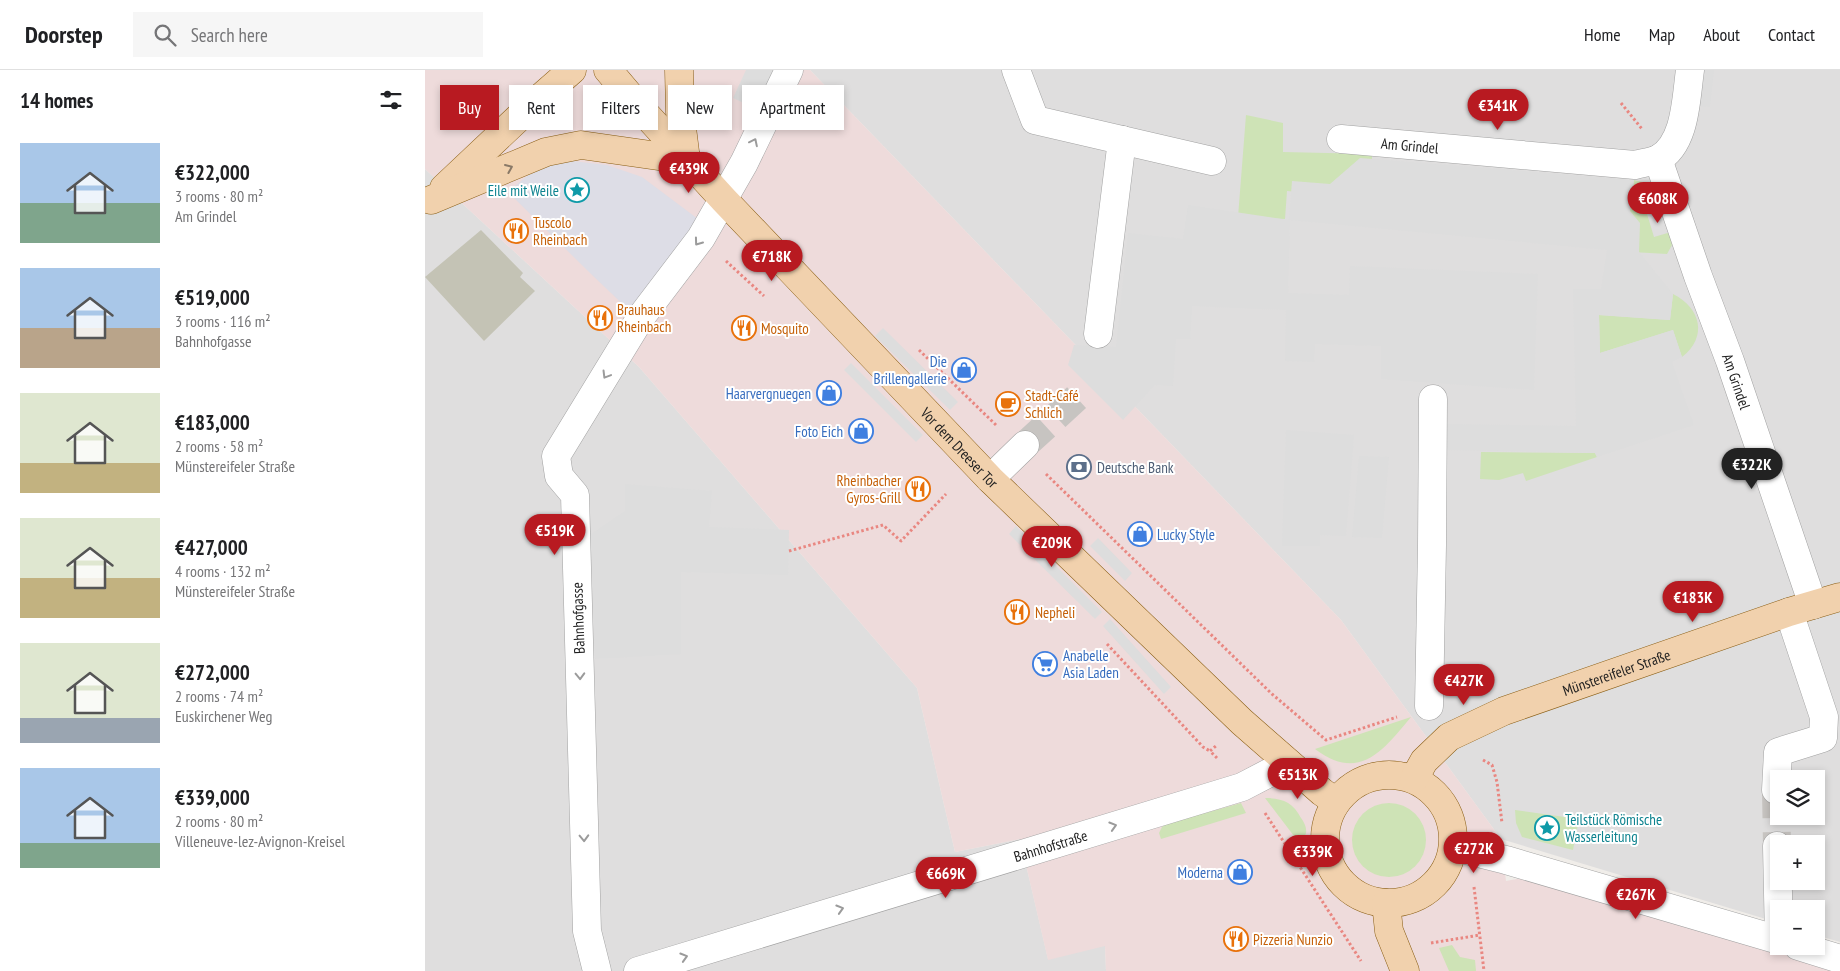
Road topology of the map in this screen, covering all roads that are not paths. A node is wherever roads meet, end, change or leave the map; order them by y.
1 (572, 70) edge
2 (608, 70) edge
3 (679, 70) edge
4 (789, 70) edge
5 (1016, 70) edge
6 (1690, 70) edge
7 (1341, 139) dead end
8 (1122, 140) junction
9 (1658, 159) junction
10 (685, 160) junction
11 (1212, 161) dead end
12 (723, 200) junction
13 (428, 203) edge
14 (1098, 334) dead end
15 (1433, 398) dead end
16 (1025, 445) tunnel mouth
17 (990, 479) junction
18 (1840, 597) edge
19 (1801, 609) junction
20 (1429, 706) dead end
21 (1288, 763) junction
22 (1777, 770) edge
23 (1414, 779) junction
24 (1336, 802) junction
25 (1454, 847) junction
26 (1386, 903) junction
27 (1770, 937) edge
28 (1825, 954) edge
29 (1840, 959) edge
30 (1402, 965) edge
31 (597, 971) edge
32 (638, 971) edge

1 - 13 main road
2 - 10 main road, Vor dem Dreeser Tor
3 - 10 main road
12 -> 4 street, Bahnhofgasse
5 - 8 street
6 - 9 street
7 - 9 street, Am Grindel
8 - 11 street
8 - 14 street
9 - 19 street, Am Grindel
10 - 12 main road, Vor dem Dreeser Tor
13 -> 10 main road
12 - 17 main road, Vor dem Dreeser Tor
12 -> 31 street, Bahnhofgasse
15 - 20 street
16 - 17 street
17 - 21 main road, Vor dem Dreeser Tor
18 - 19 main road, Münstereifeler Straße
19 - 22 street, Am Grindel
19 - 23 main road, Münstereifeler Straße
21 - 24 main road, Vor dem Dreeser Tor
32 -> 21 street, Bahnhofstraße
23 - 24 main road
23 - 25 main road
24 - 26 main road
25 - 26 main road
25 - 27 street
26 - 30 main road
28 - 29 street

